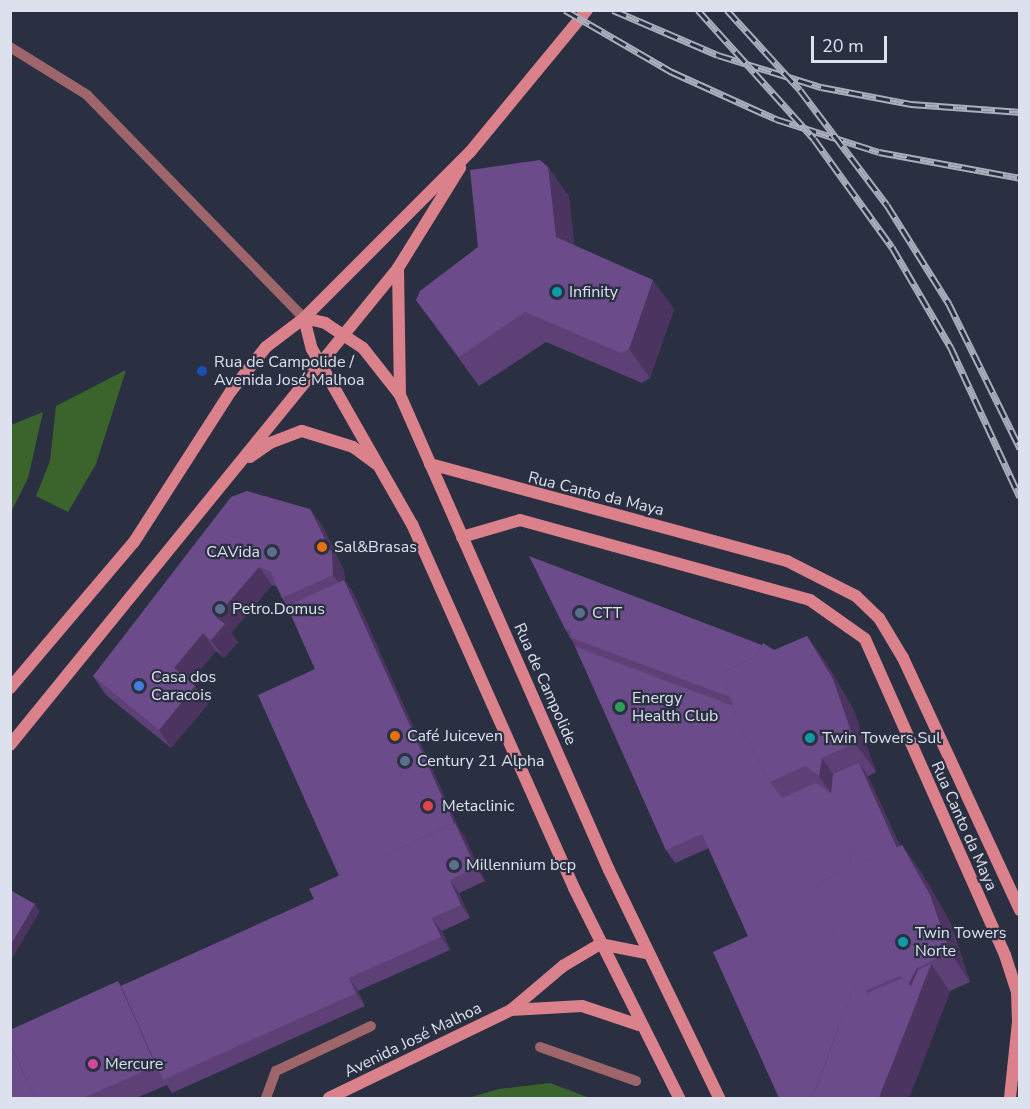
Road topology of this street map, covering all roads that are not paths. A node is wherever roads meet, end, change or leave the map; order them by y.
1 (587, 10) edge
2 (10, 47) edge
3 (470, 152) junction
4 (398, 268) junction
5 (304, 318) junction
6 (343, 332) junction
7 (319, 362) junction
8 (400, 395) junction
9 (430, 464) junction
10 (239, 465) junction
11 (390, 481) junction
12 (462, 537) junction
13 (10, 688) edge
14 (10, 745) edge
15 (1020, 910) edge
16 (600, 944) junction
17 (646, 953) junction
18 (511, 1010) junction
19 (639, 1025) junction
20 (371, 1026) dead end
21 (540, 1047) dead end
22 (636, 1081) dead end
23 (266, 1098) edge
24 (329, 1098) edge
25 (679, 1098) edge
26 (719, 1098) edge
27 (1010, 1098) edge

1 - 3 main road
2 - 5 lane
3 - 4 main road
3 - 5 main road
4 - 6 main road
4 - 8 main road
5 - 6 main road, Rua de Campolide
5 - 7 main road
5 - 13 main road
6 - 7 main road
6 - 8 main road, Rua de Campolide
7 - 10 main road
7 - 11 main road
8 - 9 main road, Rua de Campolide
9 - 12 main road, Rua de Campolide
9 - 15 main road, Rua Canto da Maya
10 - 11 main road
10 - 14 main road
11 - 16 main road
12 - 17 main road, Rua de Campolide
12 - 27 main road, Rua Canto da Maya
16 - 17 main road
16 - 18 main road, Avenida José Malhoa
16 - 19 main road
17 - 26 main road, Rua de Campolide
18 - 19 main road, Avenida José Malhoa
18 - 24 main road, Avenida José Malhoa
19 - 25 main road
20 - 23 lane
21 - 22 lane

